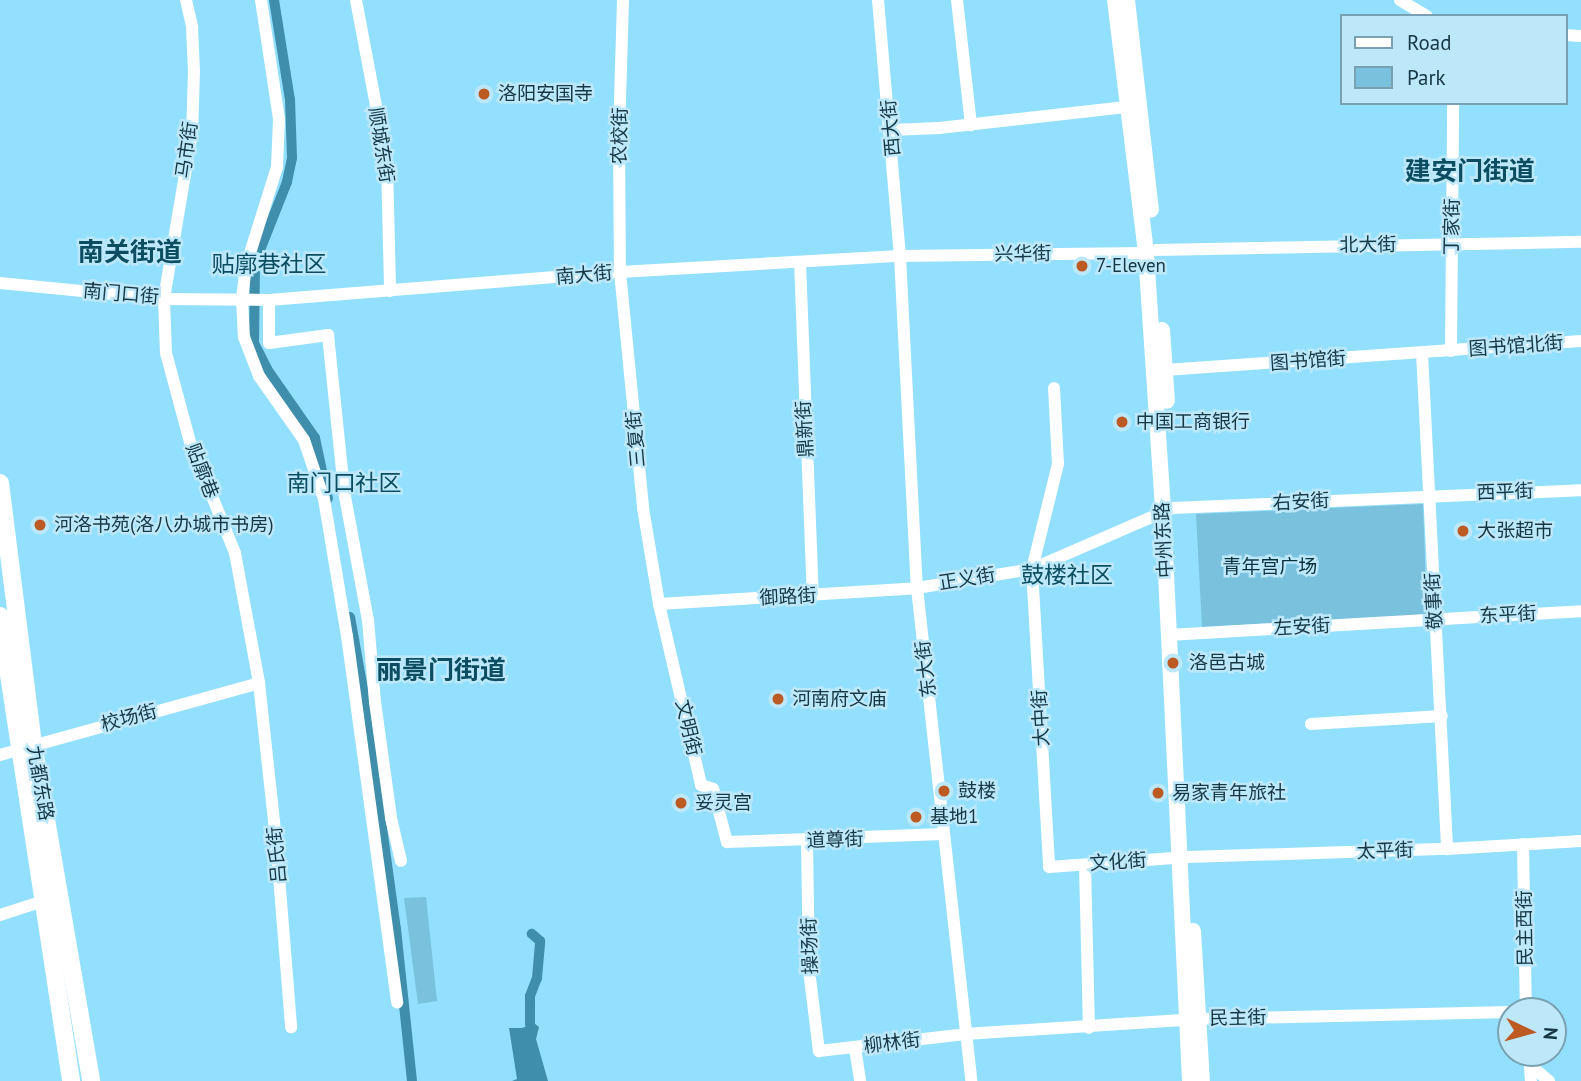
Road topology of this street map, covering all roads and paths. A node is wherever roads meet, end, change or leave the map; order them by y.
1 (186, 0) edge
2 (261, 0) edge
3 (356, 0) edge
4 (623, 0) edge
5 (878, 0) edge
6 (957, 0) edge
7 (1115, 0) edge
8 (1127, 0) edge
9 (1399, 0) edge
10 (1424, 14) edge
11 (1453, 105) edge
12 (1126, 107) junction
13 (971, 125) junction
14 (891, 130) junction
15 (1581, 242) edge
16 (1452, 247) junction
17 (1581, 250) edge
18 (1153, 253) junction
19 (900, 256) junction
20 (800, 262) junction
21 (621, 272) junction
22 (0, 283) edge
23 (390, 291) junction
24 (164, 299) junction
25 (242, 300) junction
26 (269, 300) junction
27 (1581, 341) edge
28 (1451, 351) junction
29 (1422, 353) junction
30 (1165, 370) junction
31 (1055, 388) dead end
32 (0, 483) edge
33 (1581, 490) edge
34 (1430, 495) junction
35 (1168, 509) junction
36 (1032, 574) junction
37 (916, 588) junction
38 (813, 596) junction
39 (660, 604) junction
40 (1581, 611) edge
41 (0, 616) edge
42 (1435, 620) junction
43 (1173, 635) junction
44 (259, 683) junction
45 (1442, 716) junction
46 (1311, 724) dead end
47 (26, 746) junction
48 (0, 755) edge
49 (943, 834) junction
50 (807, 841) junction
51 (1581, 841) edge
52 (727, 842) joint
53 (1523, 844) junction
54 (1447, 849) junction
55 (1183, 858) junction
56 (401, 861) dead end
57 (1085, 864) junction
58 (1049, 867) joint
59 (43, 901) junction
60 (0, 915) edge
61 (1526, 997) edge
62 (397, 1003) dead end
63 (1497, 1012) edge
64 (1192, 1019) junction
65 (291, 1027) dead end
66 (1088, 1028) junction
67 (965, 1034) junction
68 (855, 1048) junction
69 (819, 1051) joint
70 (1537, 1067) edge
71 (71, 1081) edge
72 (91, 1081) edge
73 (860, 1081) edge
74 (971, 1081) edge
75 (1190, 1081) edge
76 (1202, 1081) edge
77 (1549, 1081) edge

1 - 24 street, 马市街
2 - 25 street
3 - 23 street, 顺城东街
4 - 21 street, 农校街
5 - 14 street, 西大街
6 - 13 street
7 - 12 main road, 中州东路
8 - 18 main road, 中州东路
9 - 10 street
11 - 16 street, 丁家街
12 - 13 street
12 - 18 main road, 中州东路
13 - 14 street
14 - 19 street, 西大街
15 - 16 street, 北大街
16 - 17 street, 北大街
16 - 18 street, 北大街
16 - 28 street, 丁家街
18 - 19 street, 兴华街
18 - 30 main road, 中州东路
18 - 35 main road, 中州东路
19 - 20 street, 南大街
19 - 37 street, 东大街
20 - 21 street, 南大街
20 - 38 street, 鼎新街
21 - 23 street, 南大街
21 - 39 street, 三复街
22 - 24 street, 南门口街
23 - 26 street, 南大街
24 - 25 street, 南门口街
24 - 44 street, 贴廓巷
25 - 26 street, 南门口街
25 - 62 street
26 - 56 street
27 - 28 street, 图书馆北街
28 - 29 street, 图书馆街
29 - 30 street, 图书馆街
29 - 34 street, 敬事街
30 - 35 main road, 中州东路
31 - 36 street, 大中街
32 - 47 highway, 九都东路
33 - 34 street, 西平街
34 - 35 street, 右安街
34 - 42 street, 敬事街
35 - 36 street, 正义街
35 - 43 main road, 中州东路
36 - 37 street, 正义街
36 - 58 street, 大中街
37 - 38 street, 御路街
37 - 49 street, 东大街
38 - 39 street, 御路街
39 - 52 street, 文明街
40 - 42 street, 东平街
41 - 47 highway, 九都东路
42 - 43 street, 左安街
42 - 45 street, 敬事街
43 - 55 main road, 中州东路
44 - 47 street, 校场街
44 - 65 street, 吕氏街
45 - 46 street
45 - 54 street, 敬事街
47 - 48 street, 校场街
47 - 59 highway, 九都东路
47 - 72 highway, 九都东路
49 - 50 street, 道尊街
49 - 67 street, 东大街
50 - 52 street, 道尊街
50 - 69 street, 操场街
51 - 53 street, 太平街
53 - 54 street, 太平街
53 - 61 street, 民主西街
54 - 55 street, 太平街
55 - 57 street, 文化街
55 - 64 main road, 中州东路
57 - 58 street, 文化街
57 - 66 street
59 - 60 street
59 - 71 highway, 九都东路
63 - 64 street, 民主街
64 - 66 street, 民主街
64 - 75 main road, 中州东路
64 - 76 main road, 中州东路
66 - 67 street, 民主街
67 - 68 street, 柳林街
67 - 74 street, 东大街
68 - 69 street, 柳林街
68 - 73 street
70 - 77 street

